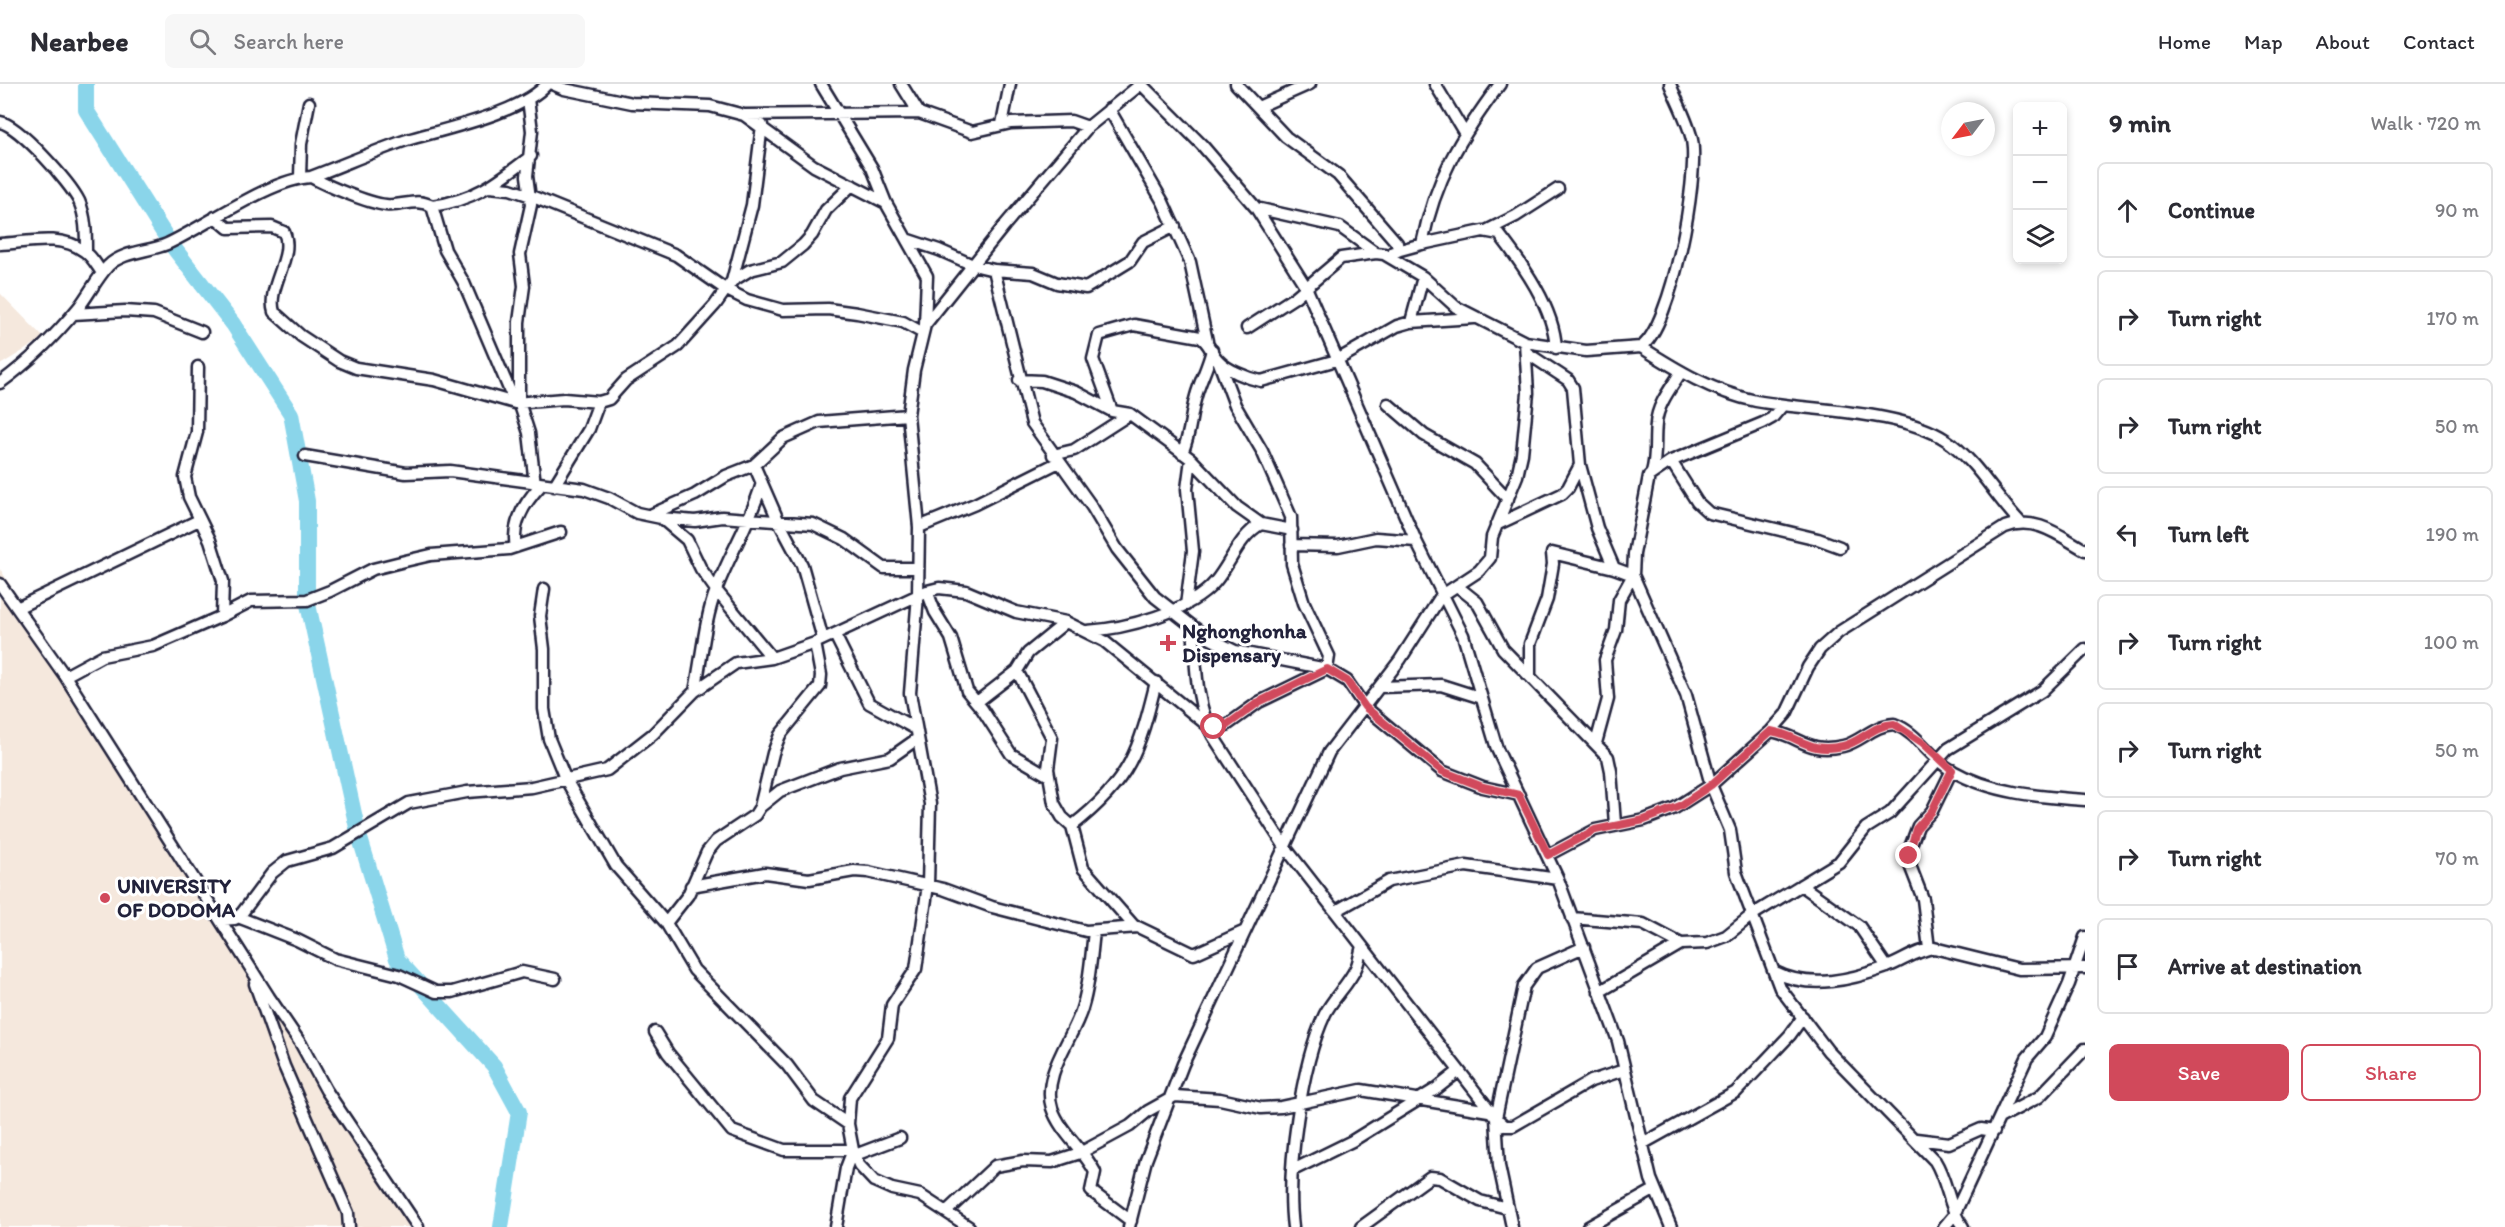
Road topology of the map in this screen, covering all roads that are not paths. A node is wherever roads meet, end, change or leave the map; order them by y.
1 (550, 84) edge
2 (820, 84) edge
3 (901, 84) edge
4 (1010, 84) edge
5 (1141, 84) edge
6 (1236, 84) edge
7 (1310, 84) edge
8 (1436, 84) edge
9 (1500, 84) edge
10 (1670, 84) edge
11 (528, 99) junction
12 (309, 103) dead end
13 (1258, 107) junction
14 (1110, 109) junction
15 (919, 113) junction
16 (837, 114) junction
17 (744, 115) junction
18 (0, 122) edge
19 (1002, 124) junction
20 (762, 125) junction
21 (1088, 127) junction
22 (1465, 134) junction
23 (531, 156) junction
24 (306, 177) junction
25 (852, 185) junction
26 (489, 187) junction
27 (1558, 189) dead end
28 (531, 196) junction
29 (886, 203) junction
30 (432, 207) junction
31 (1256, 208) junction
32 (215, 217) junction
33 (1175, 226) junction
34 (1486, 231) junction
35 (909, 240) junction
36 (0, 244) edge
37 (1422, 244) junction
38 (86, 251) junction
39 (1398, 251) junction
40 (1380, 253) junction
41 (973, 265) junction
42 (994, 270) junction
43 (102, 273) junction
44 (1423, 277) junction
45 (728, 285) junction
46 (1306, 287) junction
47 (73, 314) junction
48 (1475, 318) junction
49 (1411, 322) junction
50 (1247, 328) dead end
51 (924, 329) junction
52 (202, 332) dead end
53 (1526, 347) junction
54 (1641, 347) junction
55 (1556, 348) junction
56 (1212, 351) junction
57 (1337, 360) junction
58 (198, 367) dead end
59 (1681, 372) junction
60 (1019, 380) junction
61 (0, 382) edge
62 (517, 402) junction
63 (599, 402) junction
64 (1388, 404) dead end
65 (1783, 405) junction
66 (1112, 411) junction
67 (1130, 414) junction
68 (908, 415) junction
69 (305, 456) dead end
70 (1186, 456) junction
71 (1056, 459) junction
72 (1671, 460) junction
73 (754, 465) junction
74 (1580, 465) junction
75 (1652, 472) junction
76 (762, 483) junction
77 (538, 484) junction
78 (554, 486) junction
79 (1508, 499) junction
80 (649, 516) junction
81 (661, 518) junction
82 (750, 518) junction
83 (199, 520) junction
84 (778, 520) junction
85 (2019, 522) junction
86 (1261, 524) junction
87 (1496, 525) junction
88 (919, 527) junction
89 (1292, 530) junction
90 (561, 532) dead end
91 (1416, 541) junction
92 (1291, 545) junction
93 (516, 547) junction
94 (1840, 547) dead end
95 (2085, 550) edge
96 (1614, 567) junction
97 (918, 568) junction
98 (1633, 575) junction
99 (0, 584) edge
100 (1457, 586) junction
101 (544, 589) dead end
102 (716, 590) junction
103 (923, 593) junction
104 (1441, 596) junction
105 (1186, 602) junction
106 (17, 608) junction
107 (1171, 611) junction
108 (222, 616) junction
109 (1181, 620) junction
110 (1065, 622) junction
111 (1193, 627) junction
112 (1087, 631) junction
113 (835, 634) junction
114 (819, 641) junction
115 (2085, 649) edge
116 (772, 658) junction
117 (1327, 669) junction
118 (1017, 670) junction
119 (1530, 675) junction
120 (65, 676) junction
121 (1156, 682) junction
122 (1380, 687) junction
123 (695, 691) junction
124 (1482, 698) junction
125 (977, 702) junction
126 (1365, 707) junction
127 (1207, 725) junction
128 (1771, 731) junction
129 (917, 734) junction
130 (1596, 743) junction
131 (1939, 760) junction
132 (1952, 770) junction
133 (1049, 776) junction
134 (565, 778) junction
135 (1711, 785) junction
136 (1519, 795) junction
137 (2085, 801) edge
138 (760, 807) junction
139 (1616, 824) junction
140 (1072, 826) junction
141 (1285, 847) junction
142 (1548, 855) junction
143 (1558, 879) junction
144 (928, 885) junction
145 (1801, 885) junction
146 (691, 886) junction
147 (1336, 911) junction
148 (1752, 915) junction
149 (238, 917) junction
150 (1572, 918) junction
151 (220, 920) junction
152 (666, 923) junction
153 (1134, 926) junction
154 (1245, 931) junction
155 (1094, 932) junction
156 (2085, 937) edge
157 (1681, 944) junction
158 (1362, 946) junction
159 (1584, 947) junction
160 (1929, 949) junction
161 (249, 966) junction
162 (1887, 967) junction
163 (2079, 968) edge
164 (1775, 972) junction
165 (555, 979) dead end
166 (1599, 992) junction
167 (1803, 1017) junction
168 (655, 1032) dead end
169 (2085, 1049) edge
170 (1624, 1070) junction
171 (1459, 1071) junction
172 (1422, 1098) junction
173 (1168, 1101) junction
174 (1301, 1102) junction
175 (1493, 1114) junction
176 (2001, 1116) junction
177 (848, 1124) junction
178 (1994, 1131) junction
179 (900, 1138) dead end
180 (1916, 1139) junction
181 (1644, 1143) junction
182 (854, 1153) junction
183 (1080, 1153) junction
184 (1293, 1170) junction
185 (1654, 1190) junction
186 (1507, 1208) junction
187 (947, 1210) junction
188 (1954, 1215) junction
189 (1130, 1224) edge
190 (349, 1227) edge
191 (418, 1227) edge
192 (836, 1227) edge
193 (969, 1227) edge
194 (1293, 1227) edge
195 (1361, 1227) edge
196 (1512, 1227) edge
197 (1588, 1227) edge
198 (1671, 1227) edge
199 (1944, 1227) edge
200 (1963, 1227) edge

1 - 11 street
1 - 17 street
2 - 16 street
3 - 15 street
4 - 19 street
5 - 14 street
5 - 31 street
6 - 13 street
7 - 13 street
8 - 22 street
9 - 22 street
10 - 54 street
11 - 23 street
11 - 24 street
12 - 24 street
13 - 39 street
14 - 21 street
14 - 33 street
15 - 16 street
15 - 19 street
16 - 17 street
16 - 29 street
17 - 20 street
18 - 38 street
19 - 21 street
20 - 25 street
20 - 45 street
21 - 41 street
22 - 37 street
23 - 26 street
23 - 28 street
24 - 30 street
24 - 32 street
25 - 29 street
25 - 45 street
26 - 28 street
26 - 30 street
27 - 34 street
28 - 45 street
28 - 62 street
29 - 35 street
30 - 62 street
31 - 40 street
31 - 46 street
32 - 43 street
32 - 62 street
33 - 42 street
33 - 56 street
34 - 37 street
34 - 55 street
35 - 41 street
35 - 51 street
36 - 38 street
37 - 39 street
38 - 43 street
39 - 40 street
40 - 44 street
40 - 46 street
41 - 42 street
41 - 51 street
42 - 60 street
43 - 47 street
44 - 48 street
44 - 49 street
45 - 51 street
45 - 63 street
46 - 50 street
46 - 57 street
47 - 52 street
47 - 61 street
48 - 49 street
48 - 53 street
49 - 57 street
51 - 68 street
53 - 55 street
53 - 74 street
53 - 79 street
54 - 55 street
54 - 59 street
56 - 57 street
56 - 66 street
56 - 70 street
56 - 89 street
57 - 91 street
58 - 83 street
59 - 65 street
59 - 75 street
60 - 66 street
60 - 71 street
62 - 63 street
62 - 77 street
63 - 78 street
64 - 79 street
65 - 72 street
65 - 85 street
66 - 67 street
67 - 70 street
67 - 71 street
68 - 73 street
68 - 88 street
69 - 77 street
70 - 86 street
70 - 105 street
71 - 88 street
71 - 107 street
72 - 75 street
72 - 94 street
73 - 76 street
73 - 80 street
74 - 87 street
74 - 96 street
75 - 98 street
76 - 82 street
76 - 84 street
77 - 78 street
77 - 93 street
78 - 80 street
79 - 87 street
80 - 81 street
81 - 82 street
81 - 102 street
82 - 84 street
82 - 102 street
83 - 106 street
83 - 108 street
84 - 97 street
84 - 114 street
85 - 95 street
85 - 128 street
86 - 89 street
86 - 105 street
87 - 100 street
88 - 97 street
89 - 92 street
90 - 93 street
91 - 92 street
91 - 104 street
92 - 117 street
93 - 108 street
96 - 98 street
96 - 119 street
97 - 103 street
98 - 130 street
98 - 135 street
99 - 106 street
100 - 104 street
100 - 119 street
101 - 134 street
102 - 116 street
102 - 123 street
103 - 110 street
103 - 113 street
103 - 125 street
103 - 129 street
104 - 122 street
104 - 124 street
105 - 107 street
105 - 109 street
106 - 120 street
107 - 109 street
107 - 112 street
108 - 120 street
109 - 111 street
110 - 112 street
110 - 118 street
111 - 117 street
111 - 127 street
112 - 121 street
113 - 114 street
113 - 129 street
114 - 116 street
114 - 138 street
115 - 131 street
116 - 123 street
117 - 126 street
117 - 127 street
118 - 125 street
118 - 133 street
119 - 130 street
120 - 151 street
121 - 127 street
121 - 140 street
122 - 124 street
122 - 126 street
123 - 134 street
124 - 136 street
125 - 133 street
126 - 136 street
126 - 141 street
127 - 141 street
128 - 131 street
128 - 135 street
129 - 138 street
129 - 144 street
130 - 139 street
131 - 132 street
131 - 145 street
132 - 137 street
132 - 160 street
133 - 140 street
134 - 149 street
134 - 152 street
135 - 139 street
135 - 148 street
136 - 142 street
138 - 146 street
139 - 142 street
140 - 153 street
141 - 147 street
141 - 154 street
142 - 143 street
143 - 147 street
143 - 150 street
144 - 146 street
144 - 155 street
144 - 177 street
145 - 148 street
145 - 162 street
146 - 152 street
147 - 158 street
148 - 157 street
148 - 164 street
149 - 151 street
149 - 165 street
150 - 157 street
150 - 159 street
151 - 161 street
152 - 177 street
153 - 154 street
153 - 155 street
154 - 173 street
155 - 183 street
156 - 163 street
157 - 166 street
158 - 171 street
158 - 174 street
159 - 166 street
159 - 175 street
160 - 162 street
160 - 163 street
161 - 190 street
161 - 191 street
162 - 164 street
163 - 176 street
164 - 167 street
166 - 170 street
167 - 180 street
167 - 181 street
168 - 182 street
169 - 176 street
170 - 175 street
170 - 181 street
171 - 172 street
171 - 175 street
172 - 174 street
172 - 175 street
172 - 184 street
173 - 174 street
173 - 183 street
173 - 189 street
174 - 184 street
175 - 186 street
176 - 178 street
177 - 182 street
178 - 180 street
178 - 188 street
179 - 182 street
180 - 188 street
181 - 185 street
182 - 187 street
182 - 192 street
183 - 187 street
183 - 189 street
184 - 194 street
185 - 197 street
185 - 198 street
186 - 195 street
186 - 196 street
187 - 193 street
188 - 199 street
188 - 200 street

